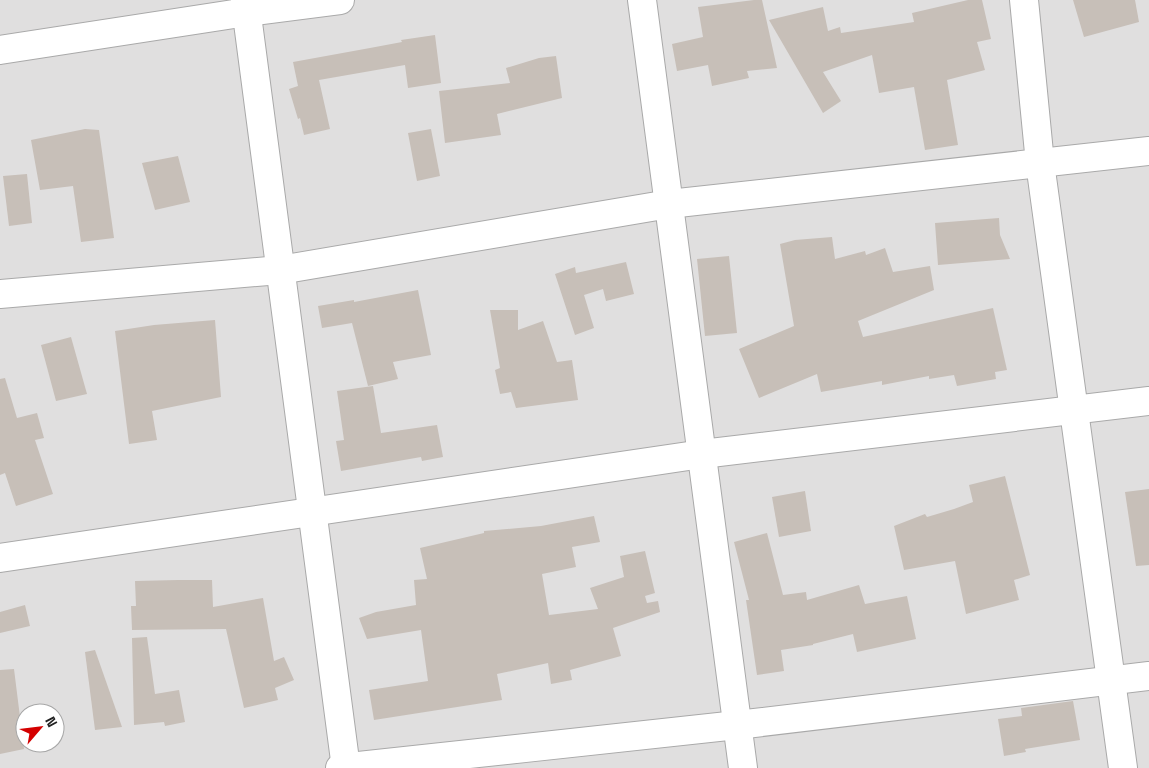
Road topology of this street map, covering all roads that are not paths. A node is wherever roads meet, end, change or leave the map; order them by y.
1 (340, 0) edge
2 (642, 0) edge
3 (1024, 0) edge
4 (246, 6) edge
5 (0, 50) edge
6 (1149, 151) edge
7 (1040, 163) junction
8 (669, 204) junction
9 (280, 270) junction
10 (0, 294) edge
11 (1149, 401) edge
12 (1074, 411) junction
13 (702, 454) junction
14 (312, 511) junction
15 (0, 558) edge
16 (1149, 676) edge
17 (1110, 680) junction
18 (738, 725) junction
19 (344, 768) edge
20 (743, 768) edge
21 (1123, 768) edge

1 - 4 street
2 - 8 street
3 - 7 street
4 - 5 street
4 - 9 street
6 - 7 street
7 - 8 street
7 - 12 street
8 - 9 street
8 - 13 street
9 - 10 street
9 - 14 street
11 - 12 street
12 - 13 street
12 - 17 street
13 - 14 street
13 - 18 street
14 - 15 street
14 - 19 street
16 - 17 street
17 - 18 street
17 - 21 street
18 - 19 street
18 - 20 street

